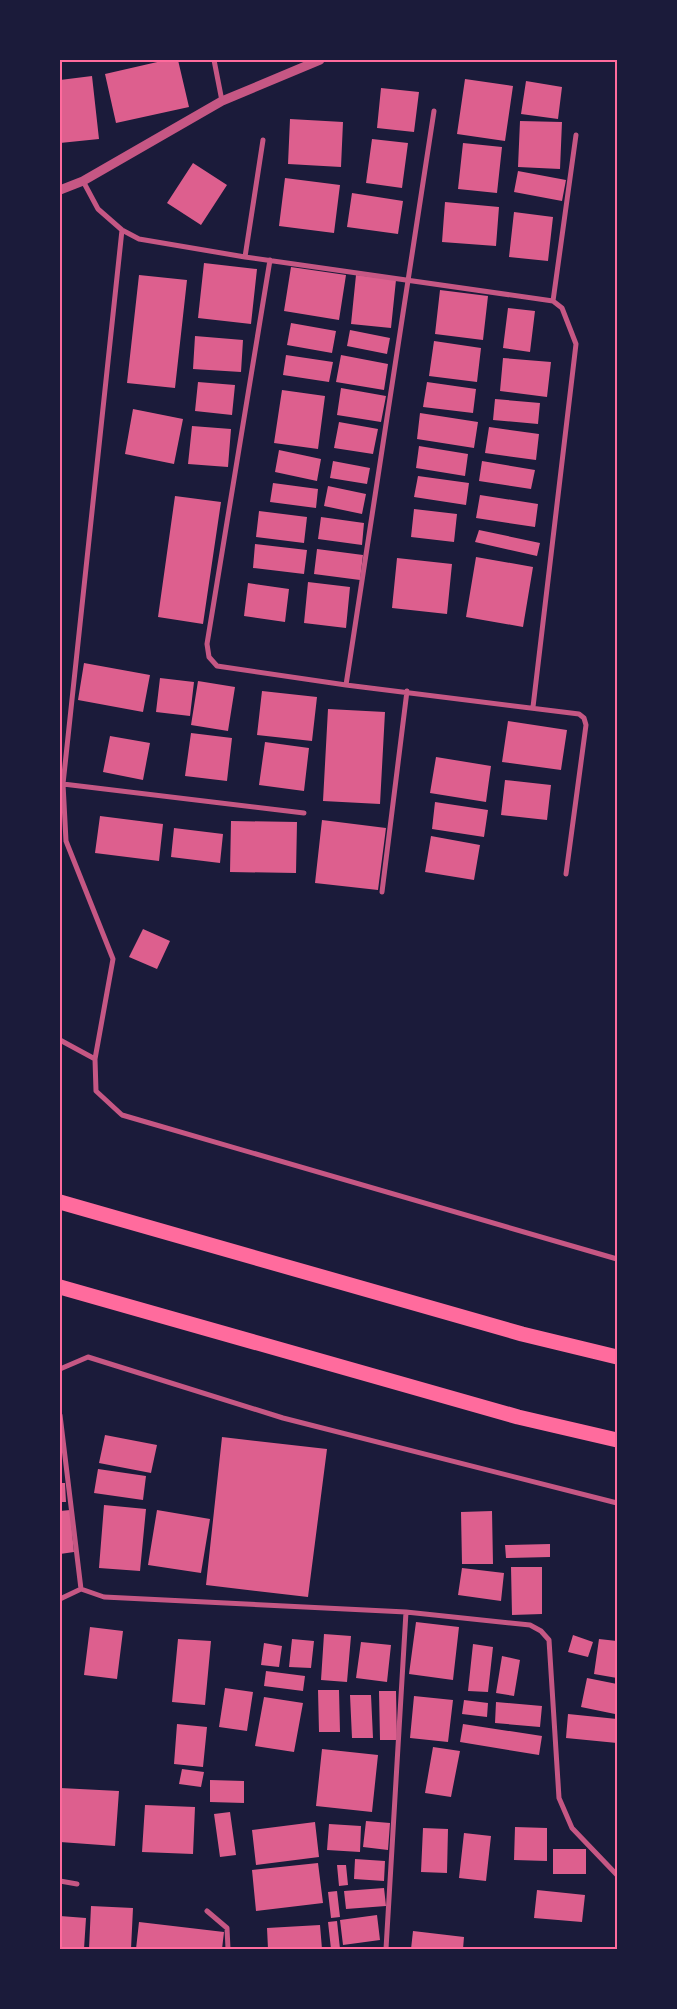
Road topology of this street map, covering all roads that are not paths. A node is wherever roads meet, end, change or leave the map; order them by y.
1 (214, 60) edge
2 (320, 60) edge
3 (222, 101) junction
4 (434, 111) dead end
5 (576, 135) dead end
6 (264, 140) dead end
7 (84, 181) junction
8 (60, 190) edge
9 (122, 230) junction
10 (245, 257) junction
11 (270, 260) junction
12 (407, 279) junction
13 (553, 301) junction
14 (346, 685) junction
15 (406, 692) junction
16 (533, 707) junction
17 (63, 784) junction
18 (304, 813) dead end
19 (566, 874) dead end
20 (382, 892) dead end
21 (60, 1040) edge
22 (95, 1059) junction
23 (60, 1202) edge
24 (617, 1260) edge
25 (60, 1287) edge
26 (617, 1357) edge
27 (60, 1369) edge
28 (60, 1415) edge
29 (617, 1440) edge
30 (617, 1503) edge
31 (82, 1589) junction
32 (60, 1599) edge
33 (406, 1612) junction
34 (617, 1875) edge
35 (60, 1881) edge
36 (77, 1884) dead end
37 (207, 1911) dead end
38 (228, 1949) edge
39 (386, 1949) edge

1 - 3 street
2 - 3 street
3 - 7 street
4 - 12 street
5 - 13 street
6 - 10 street
7 - 8 street
7 - 9 street
9 - 10 street
9 - 17 street
10 - 11 street
11 - 12 street
11 - 14 street
12 - 13 street
12 - 14 street
13 - 16 street
14 - 15 street
15 - 16 street
15 - 20 street
16 - 19 street
17 - 18 street
17 - 22 street
21 - 22 street
22 - 24 street
23 - 26 highway
25 - 29 highway
27 - 30 street
28 - 31 street
31 - 32 street
31 - 33 street
33 - 34 street
33 - 39 street
35 - 36 street
37 - 38 street

